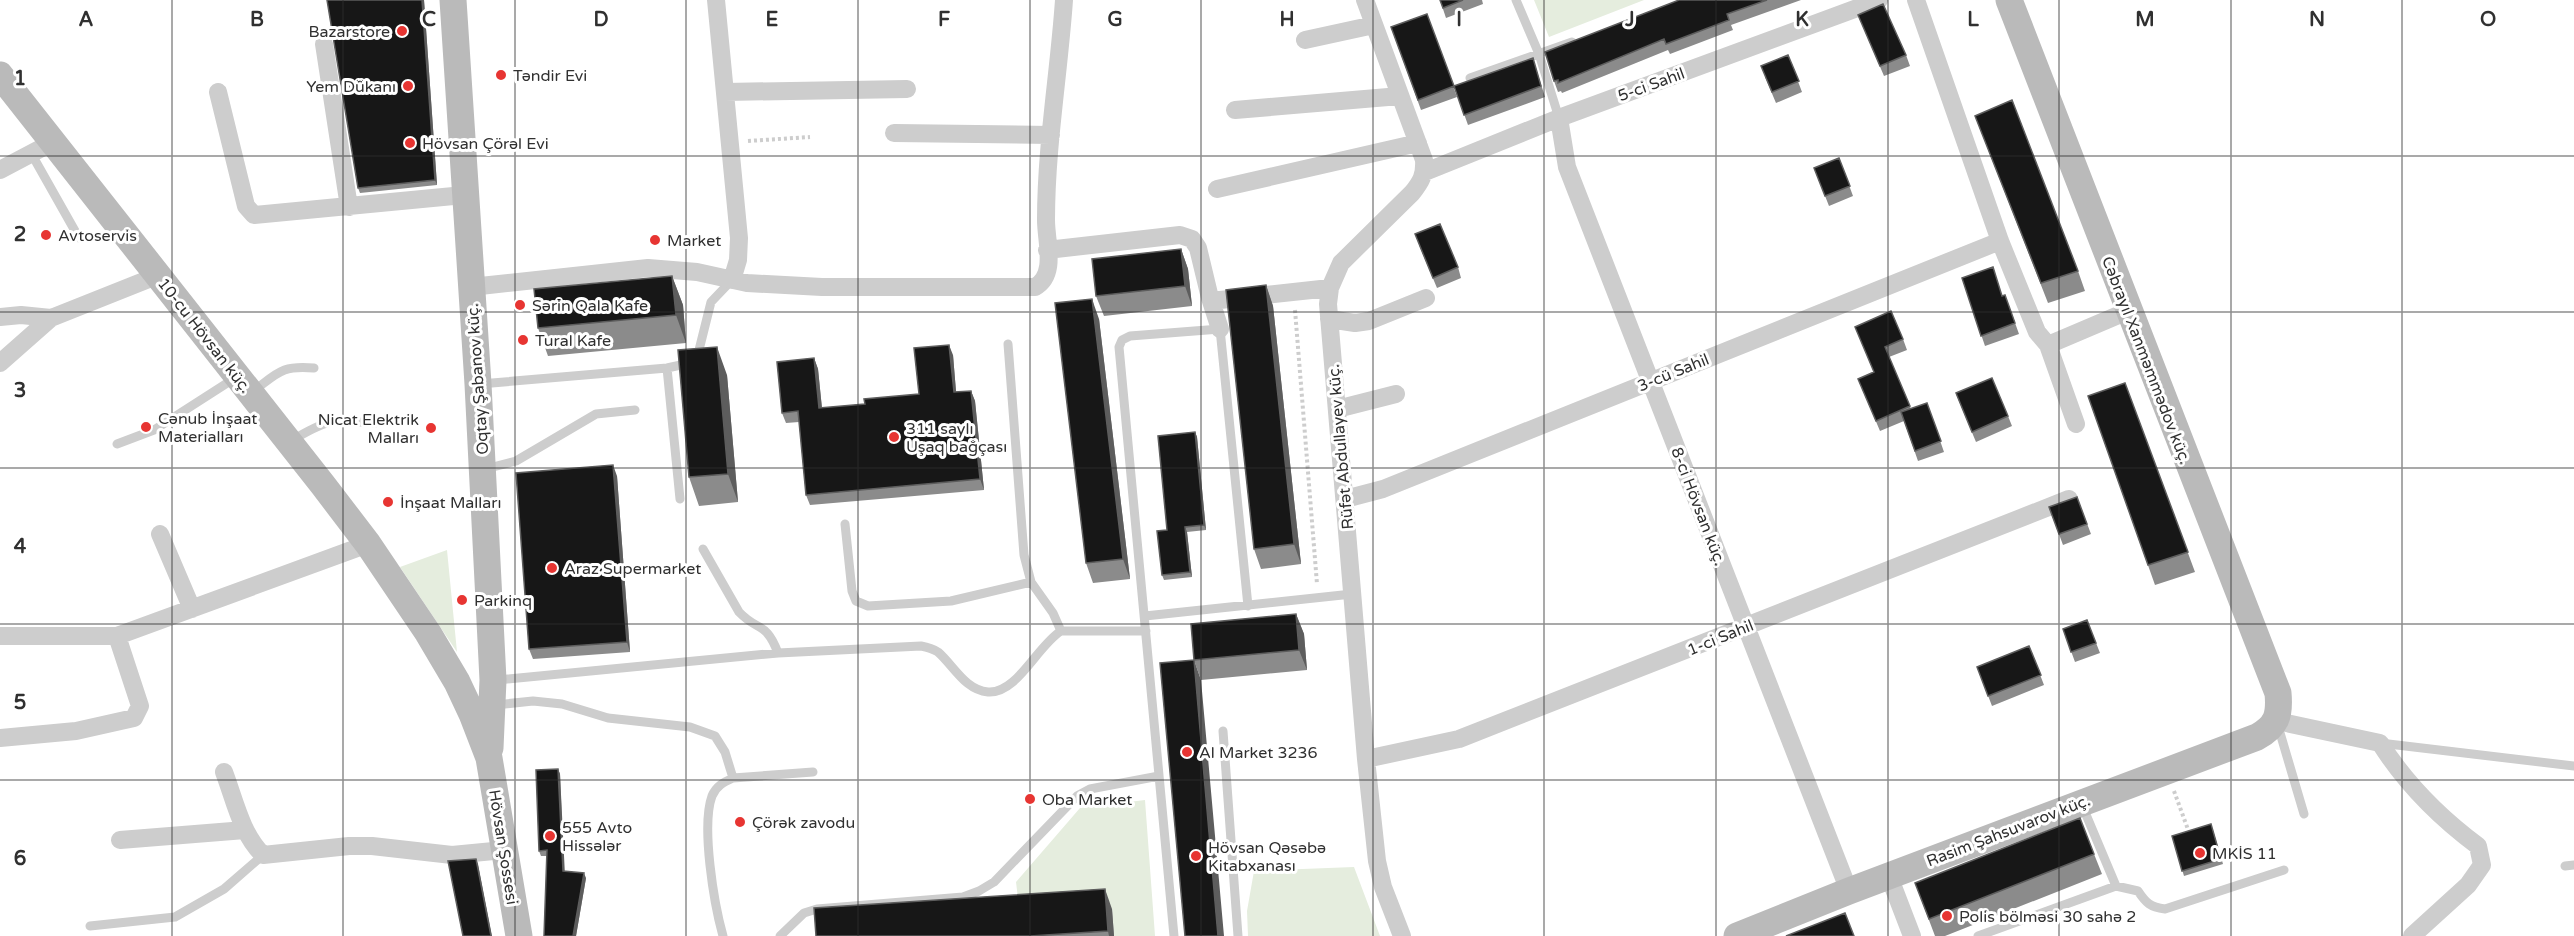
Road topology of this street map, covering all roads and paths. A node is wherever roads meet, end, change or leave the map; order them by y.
1 (453, 0) edge
2 (716, 0) edge
3 (1064, 0) edge
4 (1365, 0) edge
5 (1516, 0) edge
6 (1879, 0) edge
7 (1916, 0) edge
8 (2009, 0) edge
9 (1374, 25) junction
10 (1584, 38) edge
11 (1305, 40) dead end
12 (324, 44) dead end
13 (1539, 54) junction
14 (0, 75) edge
15 (1470, 78) edge
16 (907, 89) dead end
17 (218, 92) dead end
18 (724, 92) junction
19 (1400, 96) junction
20 (1235, 110) dead end
21 (1559, 118) junction
22 (894, 133) dead end
23 (1051, 135) junction
24 (810, 136) dead end
25 (729, 143) junction
26 (1418, 143) junction
27 (42, 147) junction
28 (0, 170) edge
29 (1425, 172) junction
30 (1217, 189) dead end
31 (464, 195) junction
32 (349, 207) junction
33 (79, 238) dead end
34 (2000, 241) junction
35 (1047, 250) junction
36 (159, 275) junction
37 (732, 280) junction
38 (471, 287) junction
39 (1330, 288) junction
40 (1294, 292) junction
41 (1210, 298) junction
42 (1426, 298) dead end
43 (2128, 311) junction
44 (0, 317) edge
45 (51, 318) junction
46 (1329, 319) junction
47 (1220, 329) junction
48 (1008, 344) dead end
49 (2048, 345) junction
50 (0, 363) edge
51 (314, 368) dead end
52 (667, 368) junction
53 (1651, 381) junction
54 (478, 384) junction
55 (244, 385) junction
56 (1396, 394) dead end
57 (1337, 409) junction
58 (635, 410) dead end
59 (375, 423) dead end
60 (2076, 424) dead end
61 (289, 442) junction
62 (117, 444) dead end
63 (482, 470) junction
64 (680, 499) dead end
65 (1345, 499) junction
66 (2070, 499) edge
67 (845, 524) dead end
68 (160, 534) dead end
69 (368, 544) junction
70 (704, 549) dead end
71 (1031, 582) junction
72 (1352, 594) junction
73 (1318, 598) junction
74 (1248, 606) junction
75 (192, 609) junction
76 (1145, 615) junction
77 (1745, 627) junction
78 (1061, 631) junction
79 (1146, 631) junction
80 (0, 636) edge
81 (117, 636) junction
82 (492, 649) junction
83 (778, 653) junction
84 (447, 664) junction
85 (493, 693) junction
86 (2277, 721) junction
87 (1223, 731) dead end
88 (0, 738) edge
89 (2379, 743) junction
90 (489, 758) junction
91 (1366, 759) junction
92 (2574, 766) edge
93 (2167, 771) junction
94 (224, 772) dead end
95 (813, 772) dead end
96 (1159, 776) junction
97 (733, 778) junction
98 (2081, 803) junction
99 (2304, 814) dead end
100 (245, 830) junction
101 (2191, 837) edge
102 (120, 840) dead end
103 (504, 850) junction
104 (263, 855) junction
105 (2284, 870) dead end
106 (1889, 876) junction
107 (2116, 886) junction
108 (1849, 891) junction
109 (90, 926) dead end
110 (519, 936) edge
111 (723, 936) edge
112 (780, 936) edge
113 (1174, 936) edge
114 (1238, 936) edge
115 (1402, 936) edge
116 (1737, 936) edge
117 (1912, 936) edge
118 (1978, 936) edge
119 (2412, 936) edge

1 - 31 street, Oqtay Şabanov küç.
2 - 18 street
3 - 23 street
4 - 9 street
5 - 13 lane
6 - 21 street, 5-ci Sahil
7 - 34 street
8 - 43 street, Cəbrayıl Xanməmmədov küç.
9 - 11 street
9 - 19 street
10 - 13 lane
12 - 32 street
13 - 15 lane
13 - 21 lane
14 - 27 street, 10-cu Hövsan küç.
16 - 18 street
17 - 32 street
18 - 25 street
19 - 20 street
19 - 26 street
21 - 29 street, 5-ci Sahil
21 - 53 street, 8-ci Hövsan küç.
22 - 23 street
23 - 35 street
24 - 25 path
25 - 37 street
26 - 29 street
26 - 30 street
27 - 28 street
27 - 33 lane
27 - 36 street, 10-cu Hövsan küç.
29 - 39 street, Rüfət Abdullayev küç.
31 - 32 street
31 - 38 street, Oqtay Şabanov küç.
34 - 49 street
34 - 53 street, 3-cü Sahil
35 - 37 street
35 - 41 street
36 - 45 street
36 - 55 street, 10-cu Hövsan küç.
37 - 38 street
37 - 52 lane
38 - 54 street, Oqtay Şabanov küç.
39 - 40 street
39 - 46 street, Rüfət Abdullayev küç.
40 - 41 street
40 - 73 path
41 - 47 street
42 - 46 street
43 - 49 street
43 - 86 street, Cəbrayıl Xanməmmədov küç.
44 - 45 street
45 - 50 street
46 - 57 street, Rüfət Abdullayev küç.
47 - 74 lane
47 - 76 lane
48 - 71 lane
49 - 60 street
51 - 55 lane
52 - 54 lane
52 - 64 lane
53 - 65 street, 3-cü Sahil
53 - 77 street, 8-ci Hövsan küç.
54 - 63 street, Oqtay Şabanov küç.
55 - 61 street, 10-cu Hövsan küç.
55 - 62 lane
56 - 57 street
57 - 65 street, Rüfət Abdullayev küç.
58 - 63 lane
59 - 61 lane
61 - 69 street, 10-cu Hövsan küç.
63 - 82 street, Oqtay Şabanov küç.
65 - 72 street, Rüfət Abdullayev küç.
66 - 77 street, 1-ci Sahil
67 - 71 lane
68 - 75 street
69 - 75 street
69 - 84 street, 10-cu Hövsan küç.
70 - 83 lane
71 - 78 lane
72 - 73 lane
72 - 91 street, Rüfət Abdullayev küç.
73 - 74 lane
74 - 76 lane
75 - 81 street
76 - 79 lane
77 - 91 street, 1-ci Sahil
77 - 108 street, 8-ci Hövsan küç.
78 - 79 lane
78 - 83 lane
79 - 96 lane
80 - 81 street
81 - 88 street
82 - 84 street
82 - 85 street, Oqtay Şabanov küç.
83 - 85 lane
84 - 90 street, 10-cu Hövsan küç.
85 - 90 street, Oqtay Şabanov küç.
85 - 97 lane
86 - 89 street
86 - 93 street, Rasim Şahsuvarov küç.
86 - 99 lane
87 - 114 lane
89 - 92 lane
89 - 119 street
90 - 103 street, Hövsan Şossesi
91 - 115 street, Rüfət Abdullayev küç.
93 - 98 street, Rasim Şahsuvarov küç.
93 - 101 path
94 - 100 street
95 - 97 lane
96 - 112 lane
96 - 113 lane
97 - 111 lane
98 - 106 street, Rasim Şahsuvarov küç.
98 - 107 lane
100 - 102 street
100 - 104 street
103 - 104 street
103 - 110 street, Hövsan Şossesi
104 - 109 lane
105 - 107 lane
106 - 108 street, Rasim Şahsuvarov küç.
106 - 117 street
107 - 118 lane
108 - 116 street, Rasim Şahsuvarov küç.

